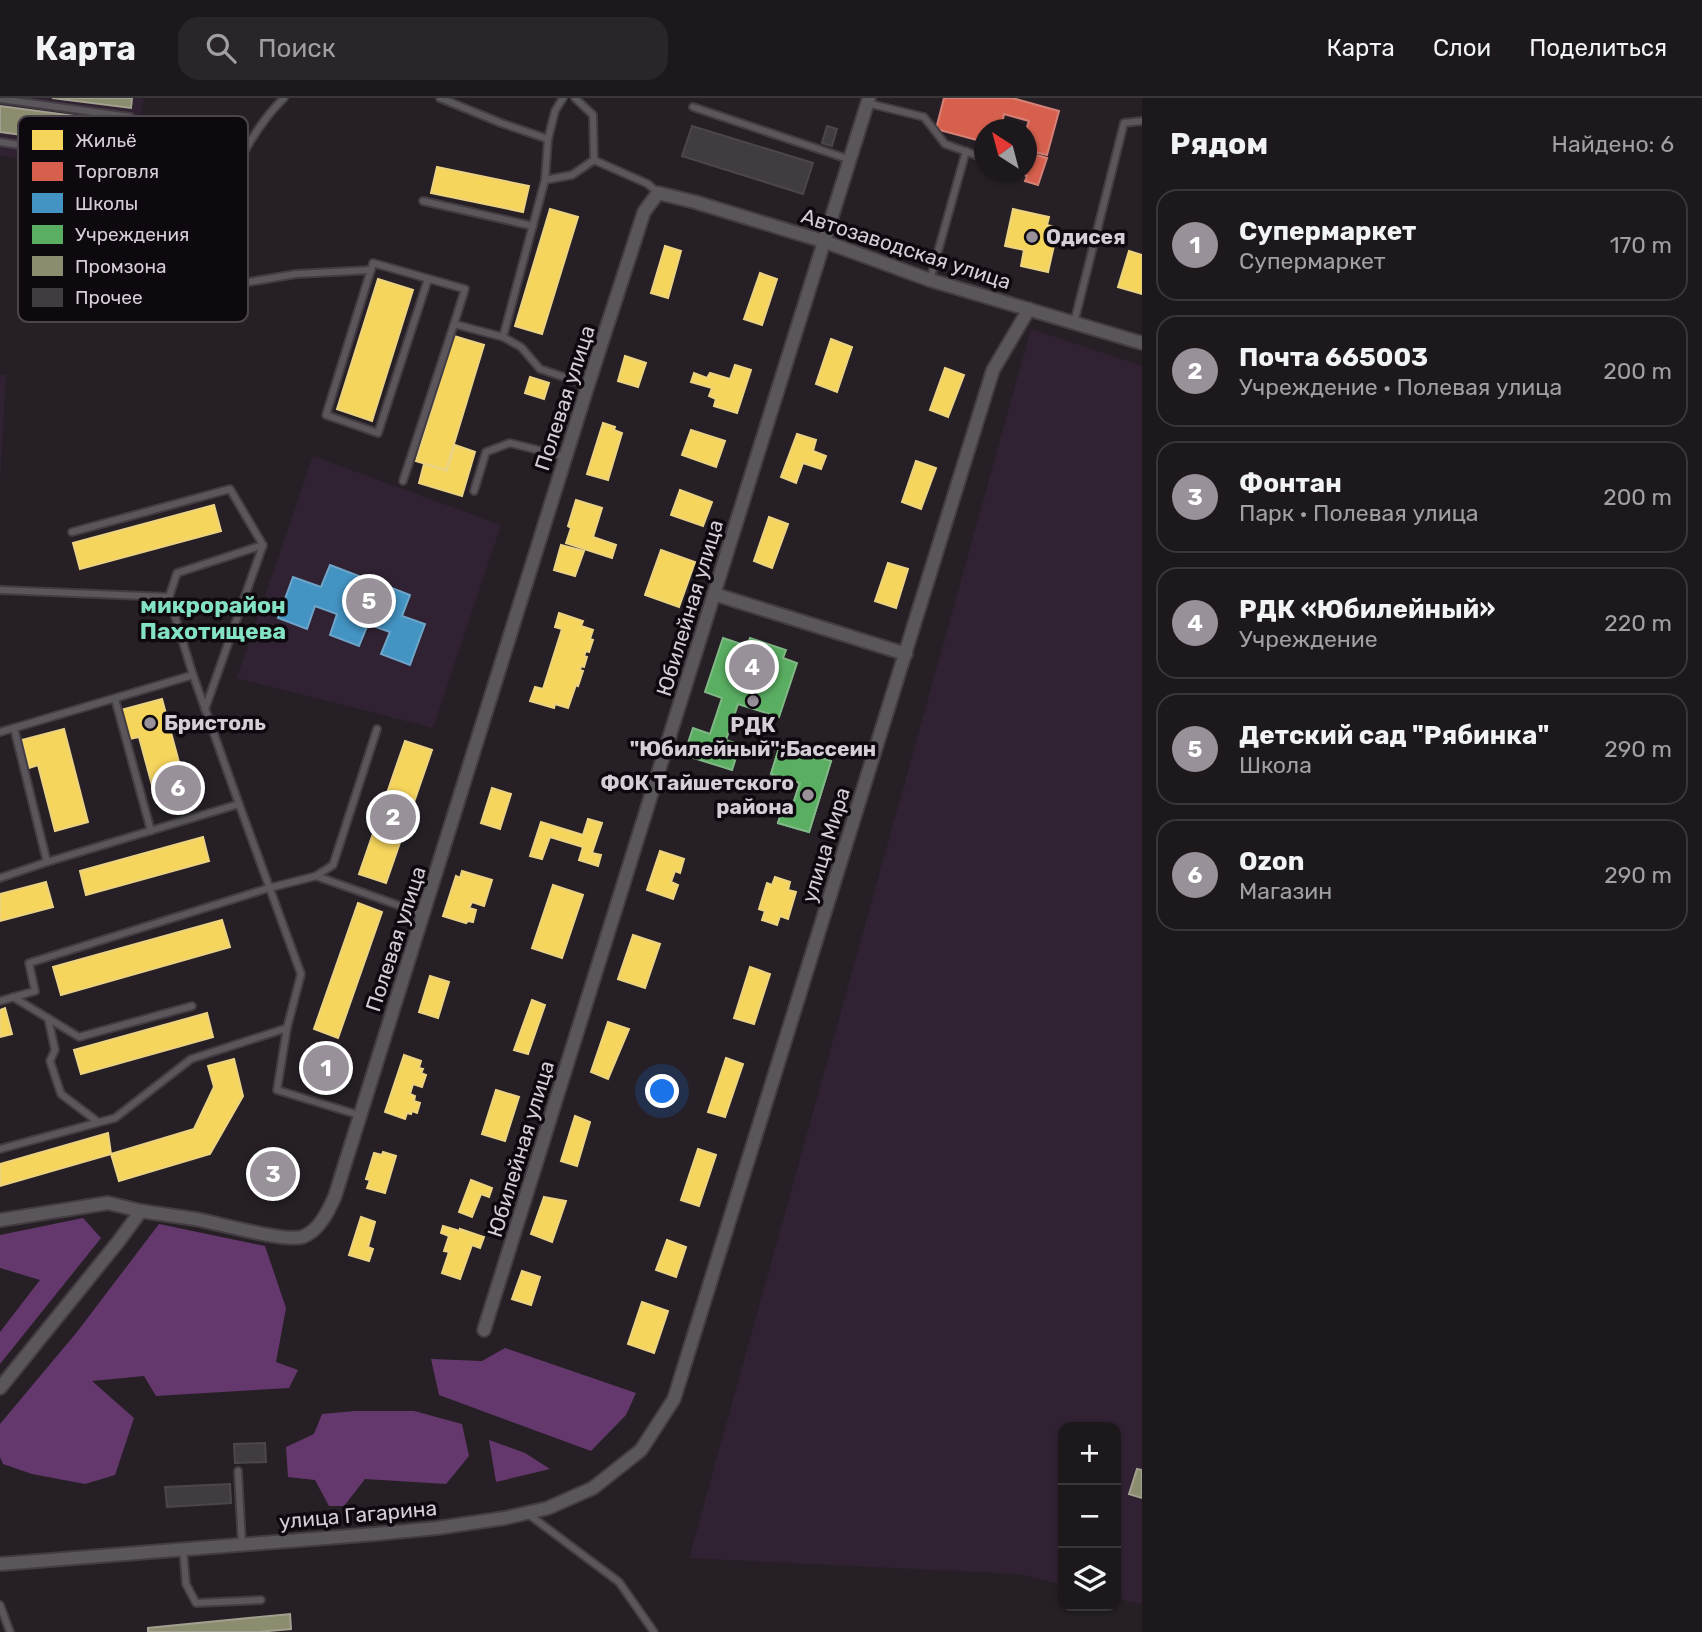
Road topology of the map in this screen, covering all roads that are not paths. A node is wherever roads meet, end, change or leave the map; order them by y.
1 (284, 98) edge
2 (440, 98) edge
3 (563, 98) edge
4 (575, 98) edge
5 (0, 99) edge
6 (868, 100) edge
7 (693, 107) dead end
8 (123, 116) edge
9 (1142, 121) edge
10 (548, 139) junction
11 (0, 142) edge
12 (18, 145) edge
13 (248, 148) edge
14 (966, 151) junction
15 (974, 154) edge
16 (848, 159) junction
17 (594, 160) junction
18 (545, 180) junction
19 (658, 193) junction
20 (423, 201) dead end
21 (533, 226) junction
22 (823, 241) junction
23 (371, 271) junction
24 (428, 279) junction
25 (930, 280) junction
26 (248, 282) edge
27 (1029, 309) junction
28 (1074, 323) junction
29 (454, 324) junction
30 (503, 337) junction
31 (1142, 344) edge
32 (588, 385) junction
33 (566, 457) junction
34 (403, 481) dead end
35 (474, 491) dead end
36 (72, 532) dead end
37 (263, 545) junction
38 (0, 590) edge
39 (715, 594) junction
40 (169, 597) junction
41 (906, 654) junction
42 (193, 675) junction
43 (115, 699) junction
44 (205, 709) junction
45 (14, 728) junction
46 (377, 729) dead end
47 (0, 732) edge
48 (239, 804) junction
49 (151, 831) junction
50 (47, 862) junction
51 (316, 876) junction
52 (0, 878) edge
53 (269, 888) junction
54 (424, 914) junction
55 (13, 997) junction
56 (0, 1001) edge
57 (192, 1006) dead end
58 (48, 1018) junction
59 (287, 1028) junction
60 (360, 1116) junction
61 (98, 1122) junction
62 (0, 1149) edge
63 (141, 1211) junction
64 (0, 1220) edge
65 (485, 1330) dead end
66 (0, 1388) edge
67 (674, 1399) joint
68 (238, 1471) dead end
69 (526, 1513) junction
70 (242, 1545) junction
71 (183, 1549) junction
72 (0, 1564) edge
73 (261, 1600) dead end
74 (0, 1605) edge
75 (10, 1632) edge
76 (654, 1632) edge

1 - 13 lane
2 - 10 lane
3 - 10 lane
4 - 17 lane
5 - 8 lane
6 - 14 lane
6 - 16 street, Юбилейная улица
7 - 16 lane
9 - 28 lane
10 - 18 lane
11 - 12 lane
14 - 15 lane
14 - 25 lane
16 - 22 street, Юбилейная улица
17 - 18 lane
17 - 19 lane
18 - 21 lane
19 - 22 street, Автозаводская улица
19 - 32 street, Полевая улица
20 - 21 lane
21 - 30 lane
22 - 25 street, Автозаводская улица
22 - 39 street, Юбилейная улица
23 - 24 lane
23 - 24 lane
23 - 26 lane
24 - 29 lane
25 - 27 street, Автозаводская улица
27 - 28 street, Автозаводская улица
27 - 41 street, улица Мира
28 - 31 street, Автозаводская улица
29 - 30 lane
29 - 34 lane
30 - 32 lane
32 - 33 street, Полевая улица
33 - 35 lane
33 - 54 street, Полевая улица
36 - 37 lane
37 - 40 lane
37 - 44 lane
38 - 40 lane
39 - 41 street
39 - 65 street, Юбилейная улица
40 - 42 lane
41 - 67 street, улица Мира
42 - 43 lane
42 - 44 lane
43 - 45 lane
43 - 49 lane
44 - 48 lane
45 - 47 lane
45 - 50 lane
46 - 51 lane
48 - 49 lane
48 - 53 lane
49 - 50 lane
50 - 52 lane
51 - 53 lane
51 - 54 lane
53 - 55 lane
53 - 59 lane
54 - 60 street, Полевая улица
55 - 56 lane
55 - 58 lane
57 - 58 lane
58 - 61 lane
59 - 60 lane
59 - 61 lane
60 - 63 street, Полевая улица
61 - 62 lane
63 - 64 street, Полевая улица
63 - 66 street
67 - 69 street, улица Гагарина
68 - 70 lane
69 - 70 street, улица Гагарина
69 - 76 lane
70 - 71 street, улица Гагарина
71 - 72 street, улица Гагарина
71 - 73 lane
74 - 75 lane

